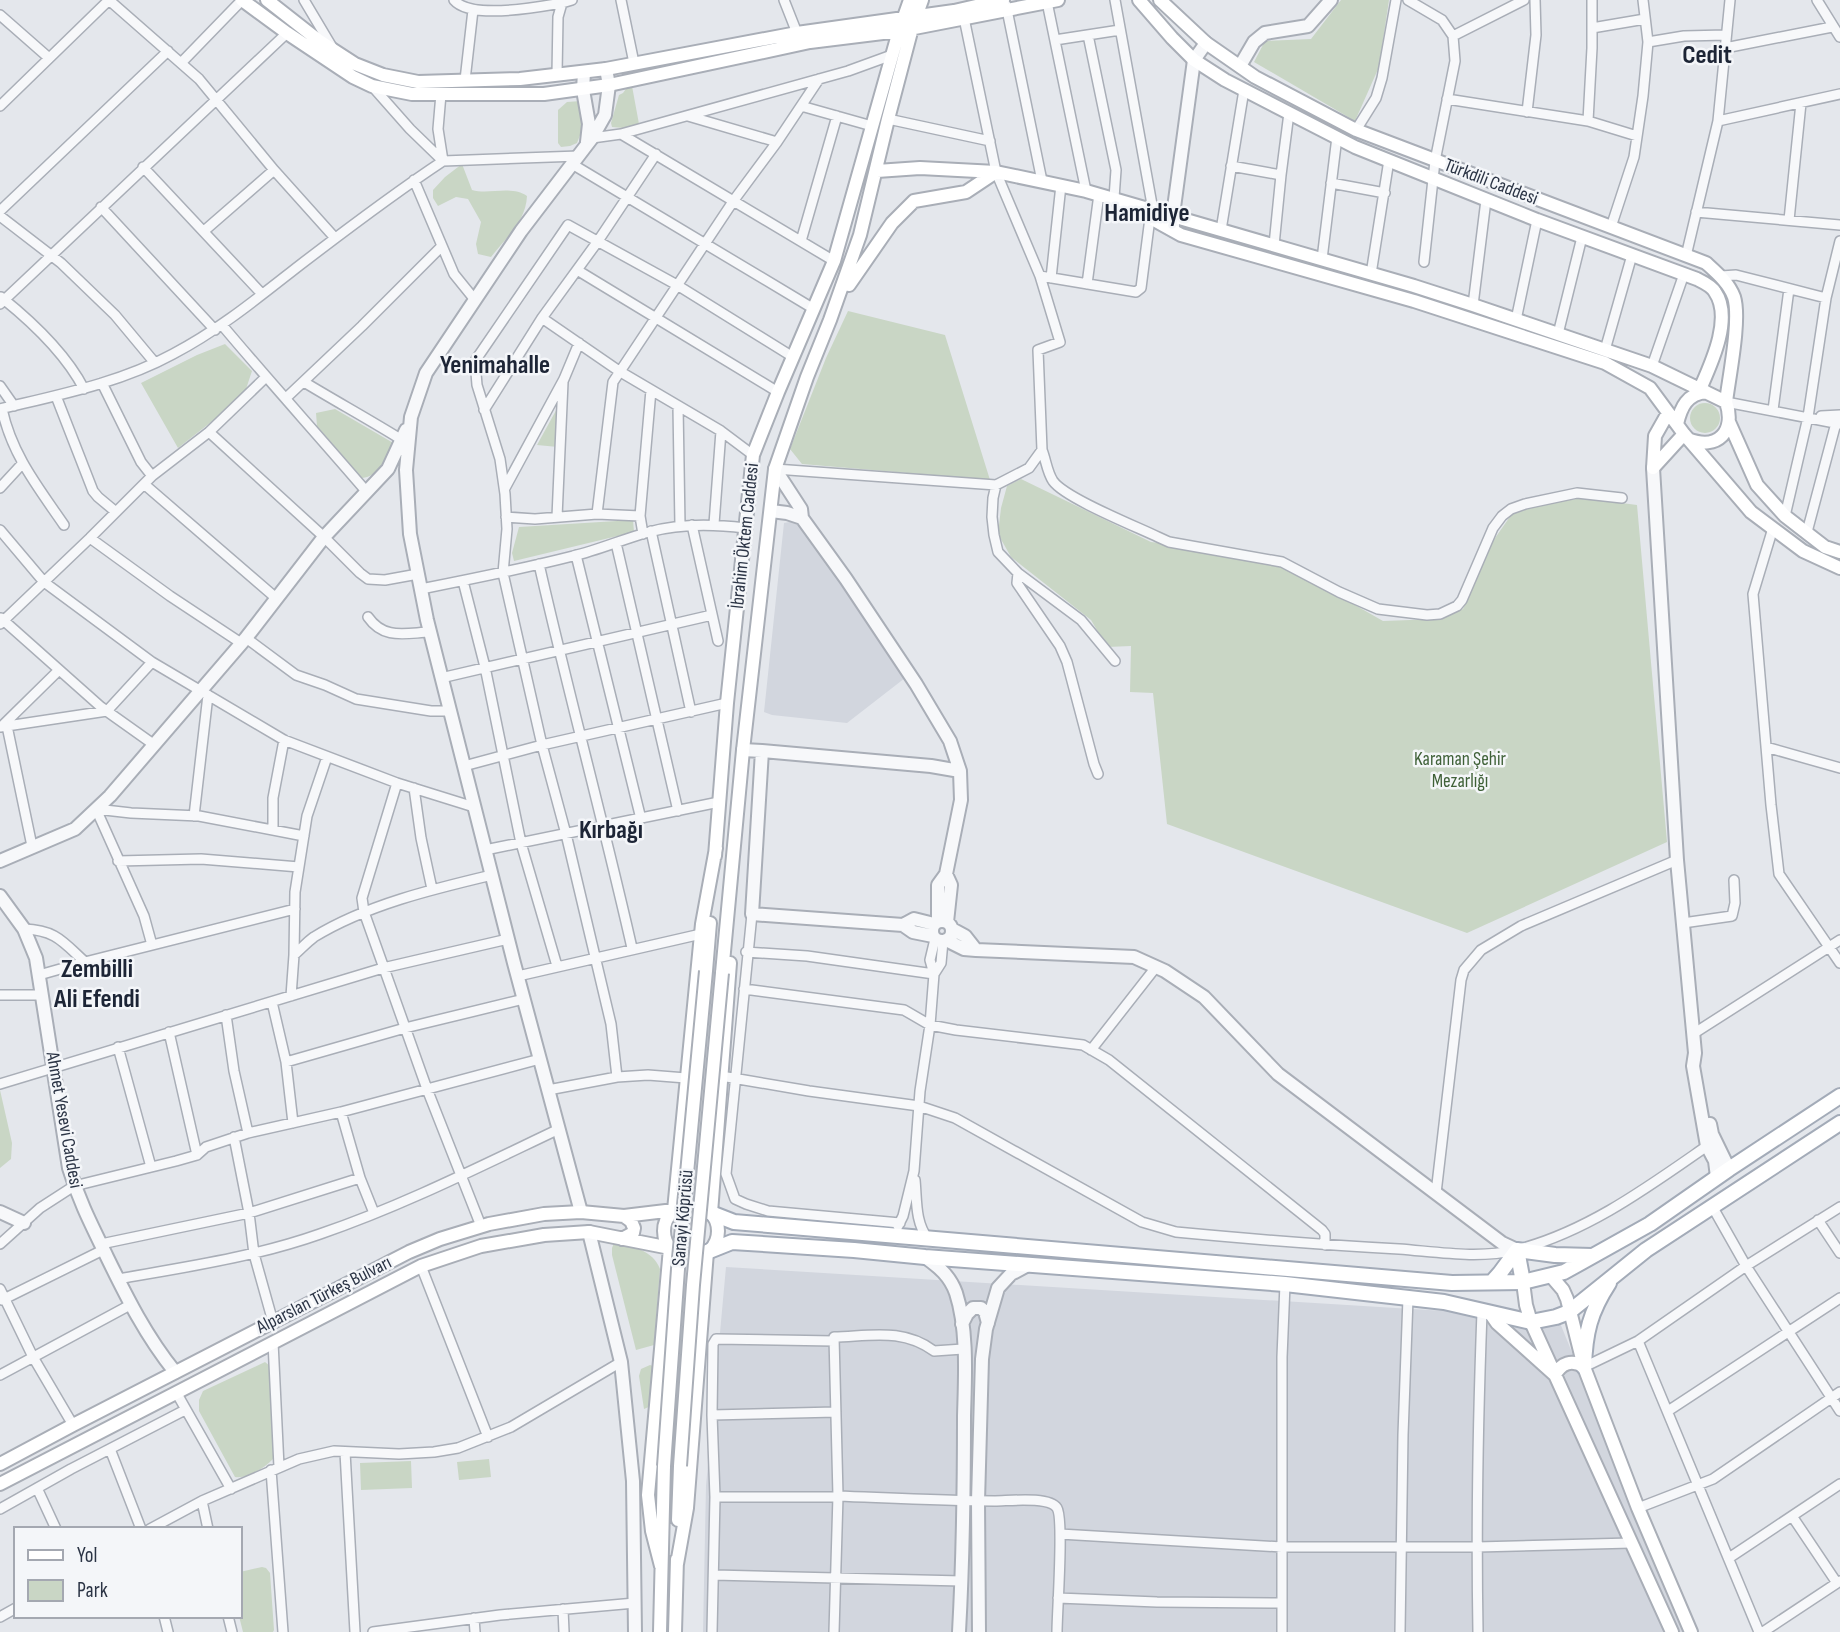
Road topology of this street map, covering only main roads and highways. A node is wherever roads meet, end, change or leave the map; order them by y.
1 (242, 0) edge
2 (267, 0) edge
3 (911, 0) edge
4 (922, 0) edge
5 (953, 0) edge
6 (1139, 0) edge
7 (1160, 0) edge
8 (1053, 1) edge
9 (1005, 3) edge
10 (971, 7) junction
11 (908, 23) junction
12 (877, 172) junction
13 (996, 172) junction
14 (1155, 217) junction
15 (830, 320) junction
16 (1703, 391) junction
17 (1726, 402) junction
18 (1668, 413) junction
19 (1729, 422) junction
20 (1683, 432) junction
21 (753, 455) junction
22 (775, 469) junction
23 (748, 505) junction
24 (771, 511) junction
25 (1840, 552) edge
26 (1840, 568) edge
27 (716, 848) junction
28 (733, 854) junction
29 (706, 971) joint
30 (722, 973) joint
31 (1840, 1096) edge
32 (1840, 1122) edge
33 (674, 1210) junction
34 (711, 1213) junction
35 (624, 1216) junction
36 (734, 1222) junction
37 (622, 1239) junction
38 (732, 1242) junction
39 (670, 1248) junction
40 (1517, 1250) junction
41 (707, 1252) junction
42 (1595, 1256) junction
43 (1615, 1273) junction
44 (1551, 1276) junction
45 (1492, 1282) junction
46 (1522, 1282) junction
47 (1486, 1312) junction
48 (1569, 1312) junction
49 (1531, 1322) junction
50 (1584, 1367) junction
51 (1555, 1375) junction
52 (0, 1464) edge
53 (0, 1484) edge
54 (677, 1564) junction
55 (662, 1566) junction
56 (660, 1632) edge
57 (675, 1632) edge
58 (1672, 1632) edge
59 (1692, 1632) edge

1 - 11 main road
2 - 11 main road
3 - 11 main road, İbrahim Öktem Caddesi
4 - 11 main road, İbrahim Öktem Caddesi
5 - 10 main road
6 - 16 main road, Türkdili Caddesi
7 - 17 main road, Türkdili Caddesi
8 - 9 main road
9 - 10 main road
9 - 11 main road
10 - 11 main road
11 - 12 main road, İbrahim Öktem Caddesi
11 - 21 main road, İbrahim Öktem Caddesi
12 - 13 main road
12 - 15 main road, İbrahim Öktem Caddesi
13 - 14 main road
13 - 15 main road
14 - 16 main road
14 - 18 main road
15 - 22 main road, İbrahim Öktem Caddesi
16 - 17 main road
16 - 20 main road
17 - 19 main road
18 - 20 main road
18 - 20 main road
19 - 20 main road
19 - 25 main road
20 - 26 main road
21 - 22 main road
21 - 23 main road, İbrahim Öktem Caddesi
22 - 24 main road, İbrahim Öktem Caddesi
23 - 24 main road
23 - 27 main road, İbrahim Öktem Caddesi
24 - 28 main road, İbrahim Öktem Caddesi
27 - 29 main road, İbrahim Öktem Caddesi
27 - 33 main road
28 - 30 main road, İbrahim Öktem Caddesi
28 - 34 main road
29 - 55 main road, Sanayi Köprüsü, bridge
30 - 54 main road, Sanayi Köprüsü, bridge
31 - 42 main road
32 - 43 main road
33 - 34 main road
33 - 35 main road, Alparslan Türkeş Bulvarı
33 - 39 main road
34 - 36 main road
34 - 41 main road
35 - 37 main road
35 - 52 main road, Alparslan Türkeş Bulvarı
36 - 38 main road
36 - 45 main road
37 - 39 main road, Alparslan Türkeş Bulvarı
37 - 53 main road, Alparslan Türkeş Bulvarı
38 - 41 main road
38 - 47 main road
39 - 41 main road
39 - 55 main road
40 - 42 main road
40 - 44 main road
40 - 45 main road
40 - 46 main road
41 - 54 main road
42 - 44 main road
43 - 48 main road
43 - 50 main road
44 - 46 main road
44 - 48 main road
45 - 46 main road
46 - 49 main road
47 - 49 main road
47 - 51 main road
48 - 49 main road
48 - 50 main road
49 - 51 main road
50 - 51 main road
50 - 59 main road
51 - 58 main road
54 - 57 main road
55 - 56 main road

